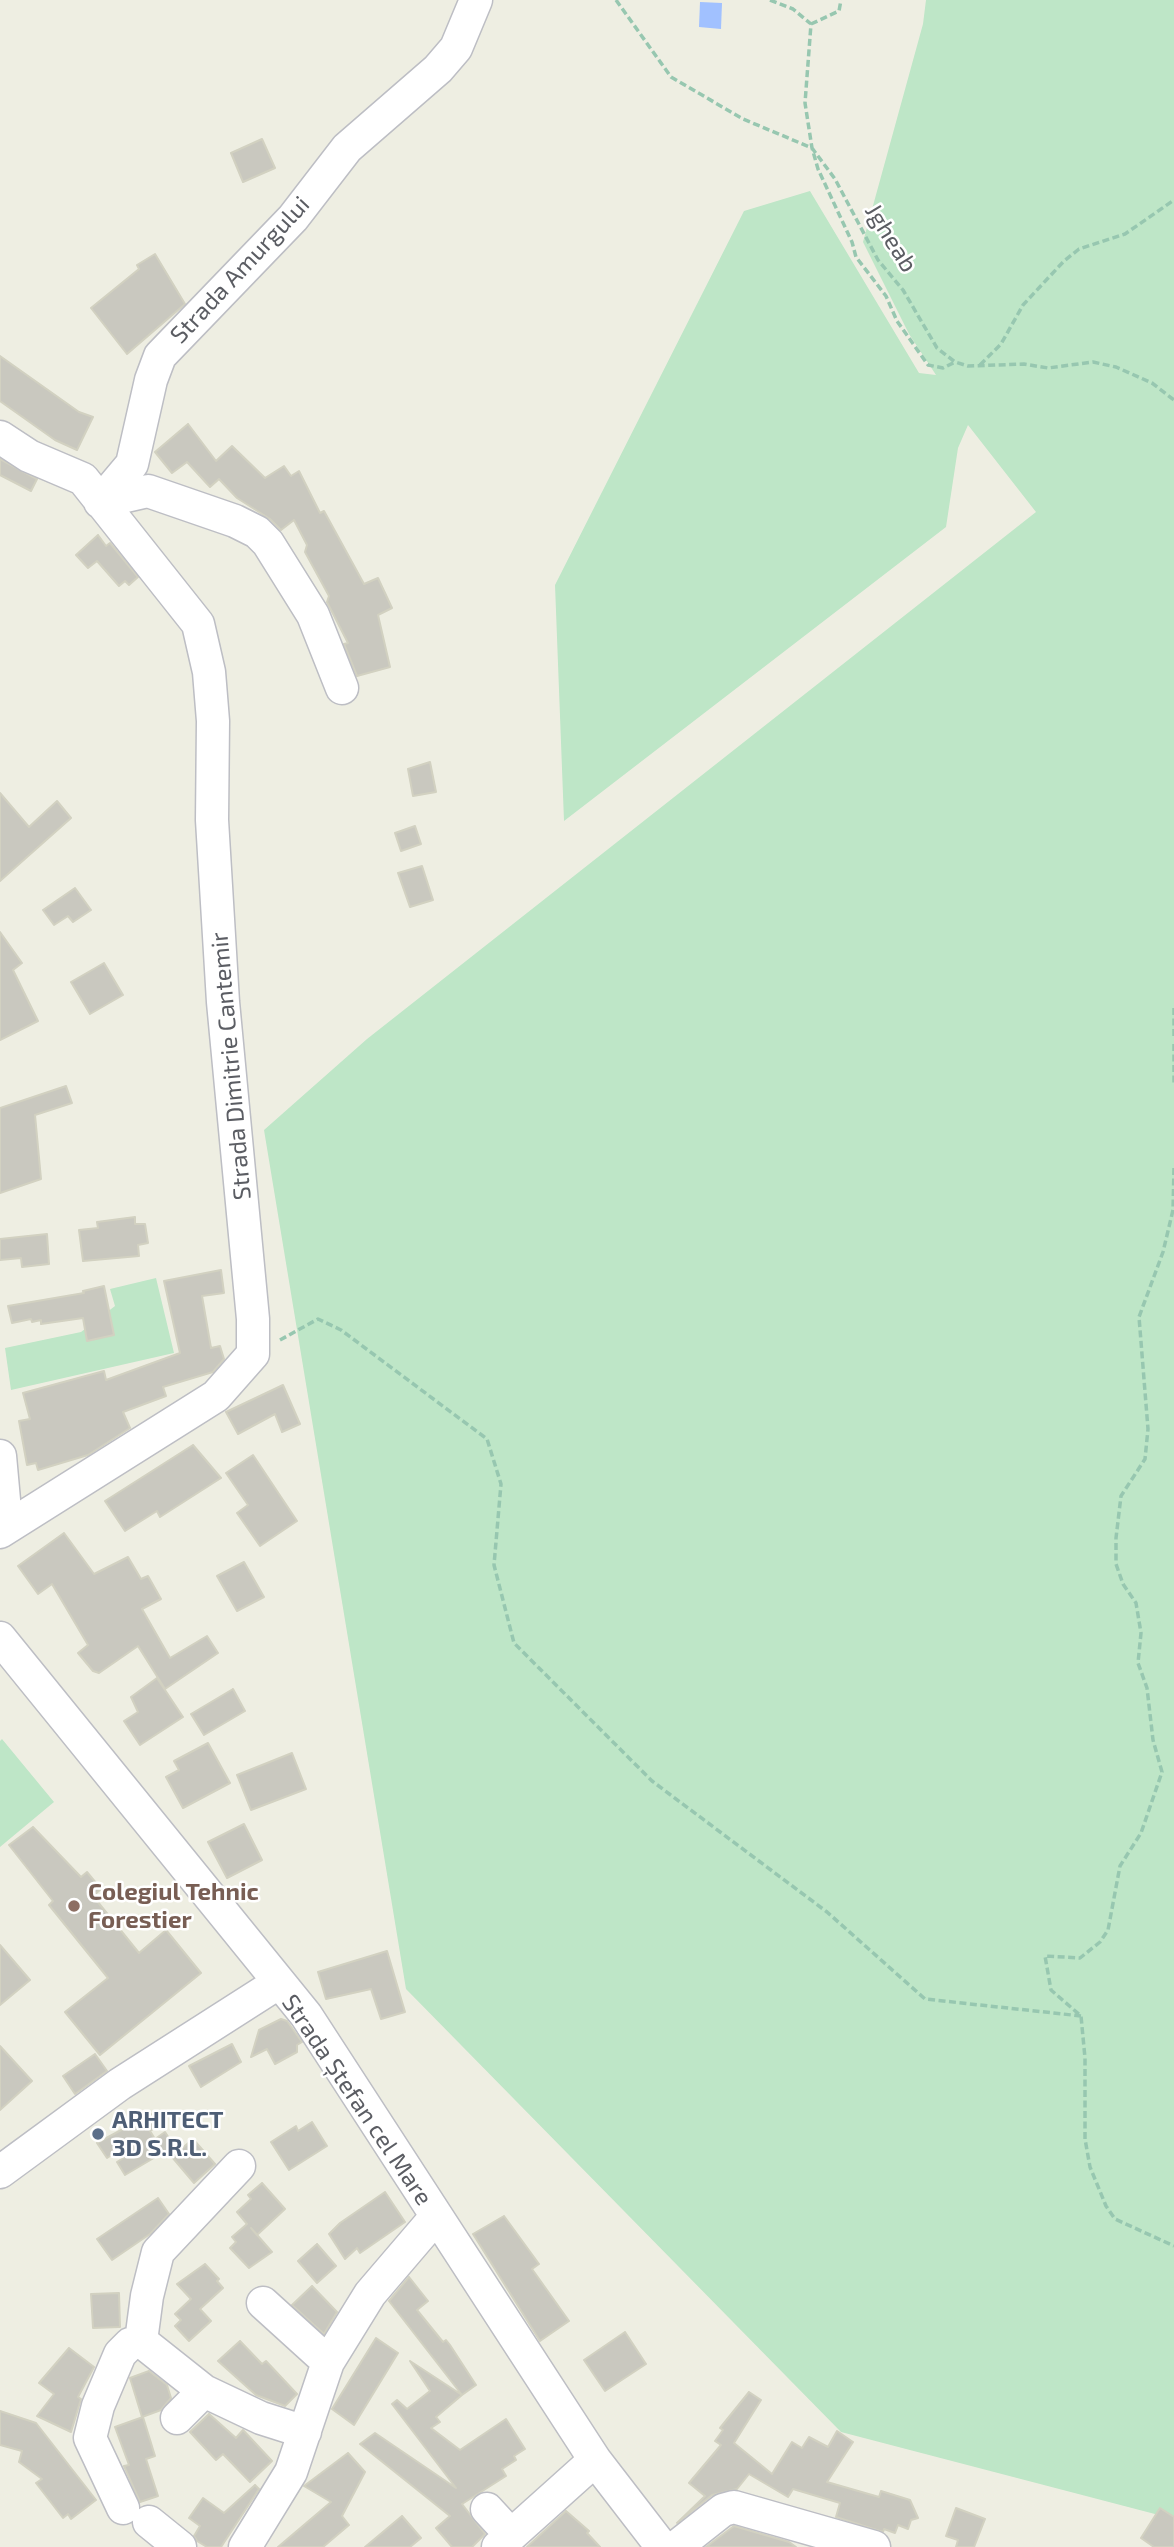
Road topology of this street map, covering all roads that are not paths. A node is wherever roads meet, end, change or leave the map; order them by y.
1 (476, 0) edge
2 (0, 437) edge
3 (100, 502) junction
4 (342, 688) dead end
5 (0, 1456) edge
6 (0, 1511) edge
7 (0, 1532) edge
8 (0, 1638) edge
9 (278, 1983) junction
10 (239, 2165) dead end
11 (0, 2172) edge
12 (435, 2218) junction
13 (263, 2302) dead end
14 (141, 2341) junction
15 (328, 2362) junction
16 (204, 2391) junction
17 (177, 2418) dead end
18 (304, 2432) junction
19 (595, 2460) junction
20 (487, 2509) dead end
21 (504, 2541) edge
22 (180, 2547) edge
23 (245, 2547) edge
24 (662, 2547) edge
25 (676, 2547) edge
26 (874, 2547) edge

1 - 3 street, Strada Amurgului
2 - 3 street, Strada Dimitrie Cantemir
3 - 4 street
3 - 7 street, Strada Dimitrie Cantemir
5 - 6 street
8 - 9 street, Strada Ștefan cel Mare
9 - 11 street
9 - 12 street, Strada Ștefan cel Mare
10 - 14 street
12 - 15 street
12 - 19 street, Strada Ștefan cel Mare
13 - 15 street
14 - 16 street
14 - 22 street
15 - 18 street
16 - 17 street
16 - 18 street
18 - 23 street
19 - 21 street
19 - 24 street, Strada Ștefan cel Mare
20 - 21 street
25 - 26 street

